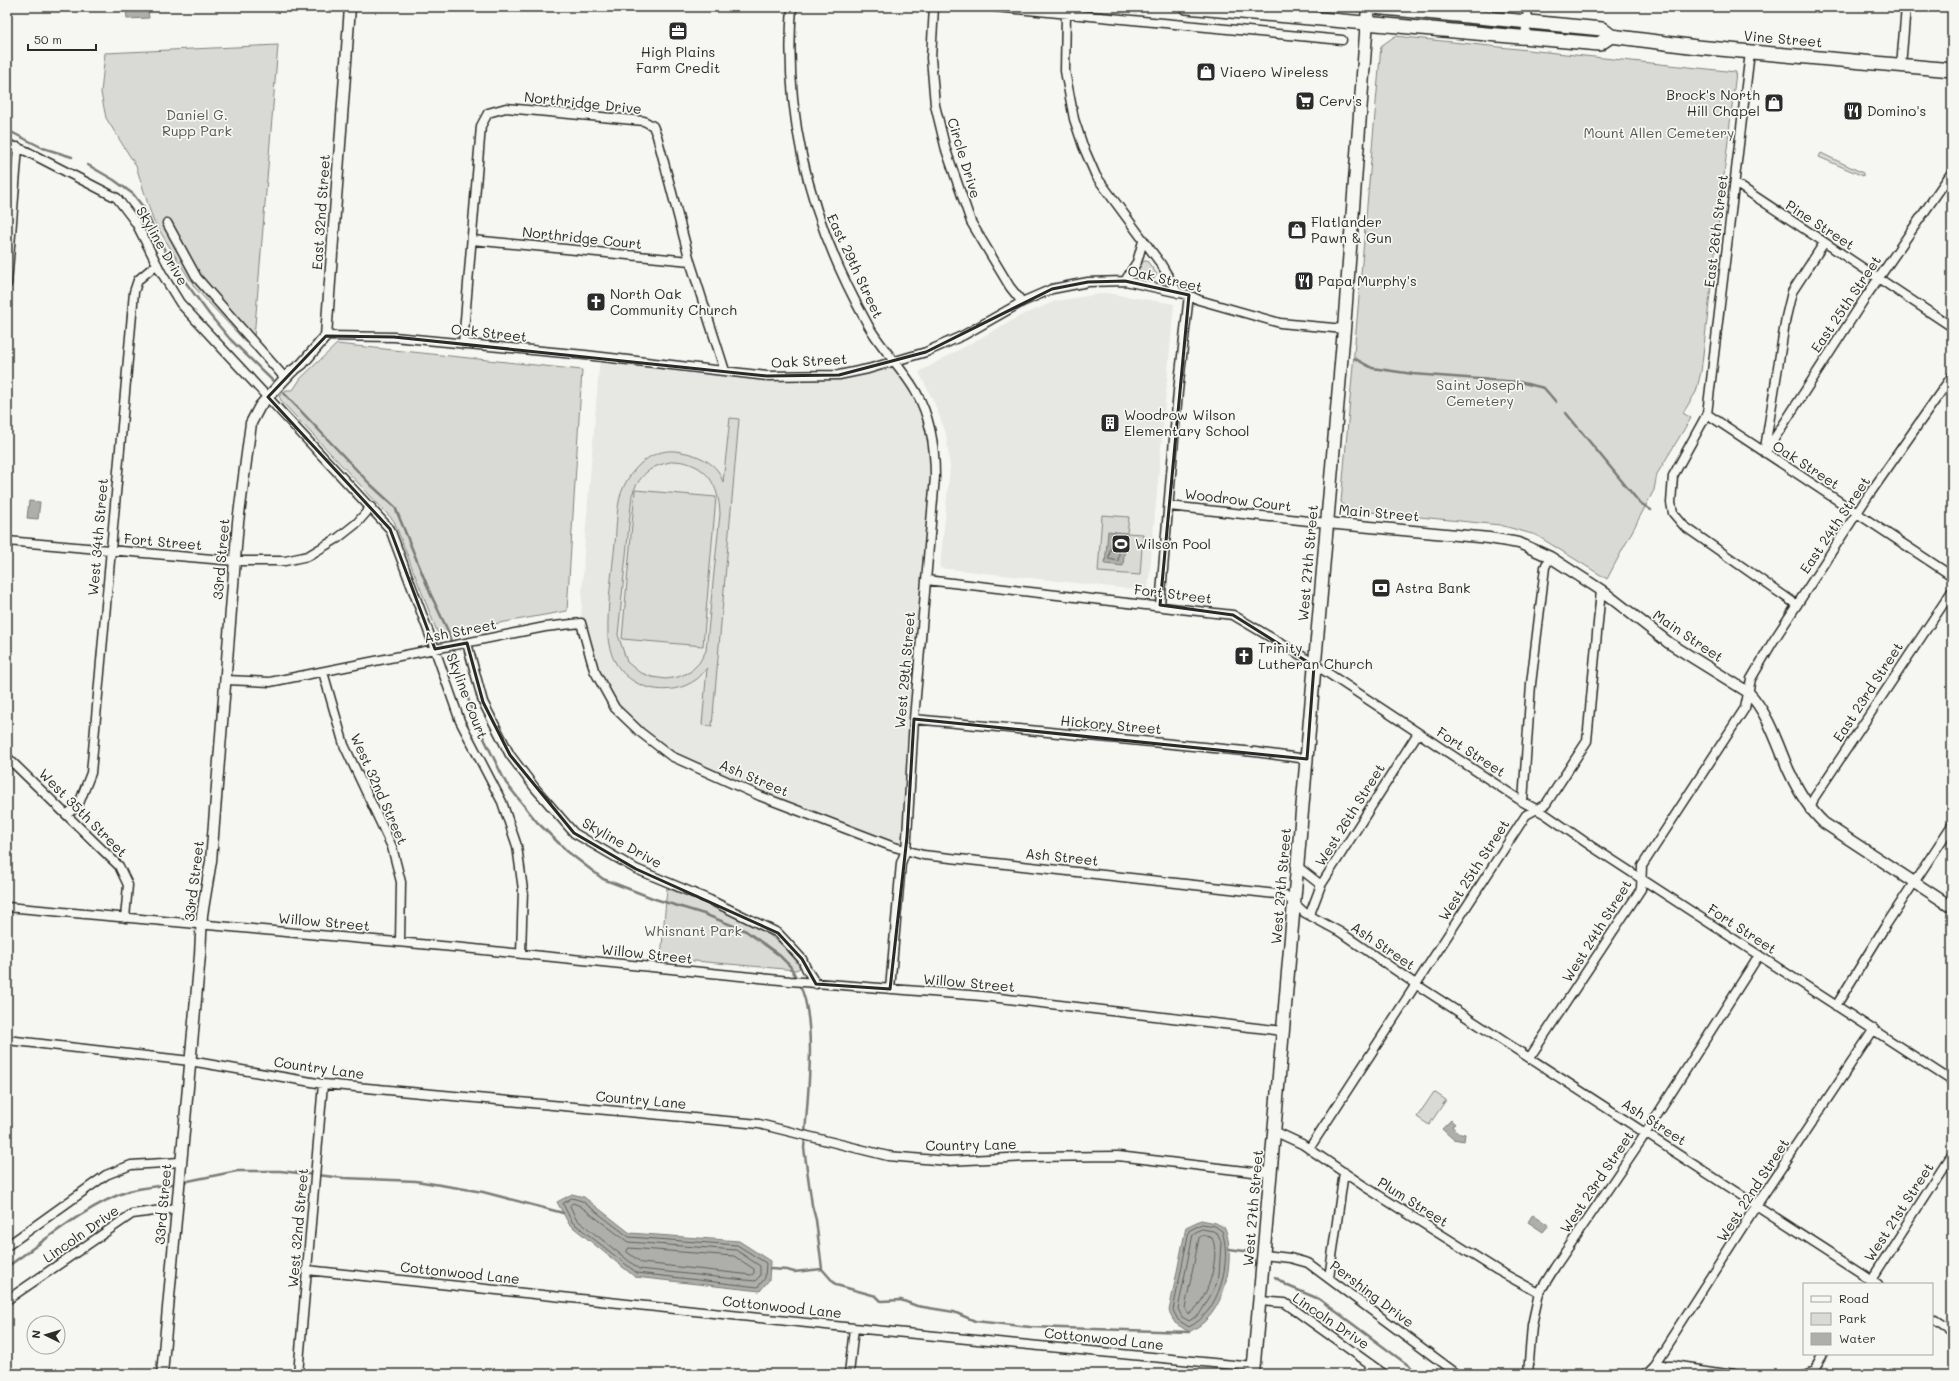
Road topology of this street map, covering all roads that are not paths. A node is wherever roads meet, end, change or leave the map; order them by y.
1 (350, 7) edge
2 (792, 7) edge
3 (934, 7) edge
4 (995, 7) edge
5 (1186, 7) edge
6 (1368, 7) edge
7 (1373, 7) edge
8 (1528, 7) edge
9 (1906, 7) edge
10 (1066, 13) junction
11 (1526, 22) junction
12 (1367, 23) junction
13 (1611, 36) junction
14 (1525, 38) junction
15 (1342, 40) dead end
16 (1750, 52) junction
17 (1901, 66) junction
18 (1952, 70) edge
19 (7, 144) edge
20 (18, 147) junction
21 (1952, 172) edge
22 (1735, 183) junction
23 (167, 223) dead end
24 (472, 240) junction
25 (1143, 241) junction
26 (1824, 243) junction
27 (690, 261) junction
28 (157, 264) junction
29 (1879, 279) junction
30 (1125, 281) junction
31 (7, 284) edge
32 (1178, 293) junction
33 (1189, 295) junction
34 (1022, 302) junction
35 (1952, 327) edge
36 (1344, 329) junction
37 (326, 336) junction
38 (463, 344) junction
39 (894, 362) junction
40 (725, 371) junction
41 (1952, 376) edge
42 (285, 378) junction
43 (268, 397) junction
44 (1707, 414) junction
45 (1765, 453) junction
46 (1169, 506) junction
47 (371, 507) junction
48 (1857, 514) junction
49 (1327, 523) junction
50 (7, 541) edge
51 (110, 550) junction
52 (1550, 557) junction
53 (235, 561) junction
54 (1952, 576) edge
55 (926, 580) junction
56 (1601, 590) junction
57 (1952, 591) edge
58 (1160, 605) junction
59 (1797, 605) junction
60 (467, 643) junction
61 (435, 649) junction
62 (1314, 666) junction
63 (323, 672) junction
64 (226, 680) junction
65 (1748, 692) junction
66 (914, 719) junction
67 (1418, 733) junction
68 (7, 757) edge
69 (1307, 759) junction
70 (1523, 802) junction
71 (1536, 809) junction
72 (1810, 810) junction
73 (67, 814) junction
74 (1952, 825) edge
75 (906, 850) junction
76 (1298, 867) junction
77 (1643, 880) junction
78 (1914, 882) junction
79 (1321, 885) junction
80 (1294, 904) junction
81 (7, 907) edge
82 (1952, 907) edge
83 (1310, 914) junction
84 (126, 918) junction
85 (202, 924) junction
86 (400, 942) junction
87 (521, 954) junction
88 (1759, 955) junction
89 (813, 983) junction
90 (1417, 985) junction
91 (890, 989) junction
92 (1836, 1006) junction
93 (1874, 1030) junction
94 (1283, 1031) junction
95 (8, 1042) edge
96 (1530, 1057) junction
97 (190, 1061) junction
98 (1952, 1081) edge
99 (323, 1084) junction
100 (1274, 1131) junction
101 (1646, 1133) junction
102 (1309, 1149) junction
103 (1952, 1154) edge
104 (180, 1167) junction
105 (1270, 1170) junction
106 (1344, 1172) junction
107 (1756, 1206) junction
108 (177, 1208) junction
109 (7, 1246) edge
110 (1264, 1255) junction
111 (307, 1270) junction
112 (1329, 1278) junction
113 (1873, 1283) edge
114 (1539, 1293) junction
115 (7, 1300) edge
116 (1260, 1301) junction
117 (1933, 1321) edge
118 (854, 1328) junction
119 (1952, 1333) edge
120 (1823, 1355) edge
121 (1370, 1364) junction
122 (1654, 1365) junction
123 (1254, 1371) edge
124 (1814, 1372) edge
125 (162, 1374) edge
126 (298, 1374) edge
127 (849, 1374) edge
128 (1369, 1374) edge
129 (1384, 1374) edge
130 (1457, 1374) edge
131 (1528, 1374) edge
132 (1645, 1374) edge
133 (1734, 1374) edge
134 (1803, 1374) edge

1 - 37 street, East 32nd Street
2 - 39 street, East 29th Street
3 - 34 street, Circle Drive
4 - 10 street
5 - 12 main road
6 - 12 main road, West 27th Street
7 - 11 main road
8 - 11 street
9 - 17 street
10 - 15 street
10 - 25 street
11 - 13 main road
11 - 14 street
12 - 14 main road
12 - 36 main road, West 27th Street
13 - 14 main road
13 - 16 main road, Vine Street
16 - 17 main road, Vine Street
16 - 22 street, East 26th Street
17 - 18 main road, Vine Street
19 - 20 street, Skyline Drive
20 - 28 street, Skyline Drive
20 - 31 street
21 - 29 street, East 25th Street
22 - 26 street, Pine Street
22 - 44 street, East 26th Street
23 - 42 street
24 - 27 street, Northridge Court
24 - 27 street, Northridge Drive
24 - 38 street, Northridge Drive
25 - 30 street
25 - 32 street
26 - 29 street, Pine Street
26 - 45 street
27 - 40 street, Northridge Drive
28 - 43 street, Skyline Drive
28 - 51 street, West 34th Street
29 - 35 street, Pine Street
29 - 45 street, East 25th Street
30 - 32 street, Oak Street
30 - 34 street, Oak Street
32 - 33 street, Oak Street
33 - 36 street, Oak Street
33 - 46 street
34 - 39 street, Oak Street
36 - 49 main road, West 27th Street
37 - 38 street, Oak Street
37 - 42 street
38 - 40 street, Oak Street
39 - 40 street, Oak Street
39 - 55 street, West 29th Street
41 - 48 street, East 24th Street
42 - 43 street
43 - 47 street, Skyline Court
43 - 53 street, 33rd Street
44 - 45 street, Oak Street
44 - 59 street
45 - 48 street, Oak Street
46 - 49 street, Woodrow Court
46 - 58 street
47 - 53 street, Fort Street
47 - 61 street, Skyline Court
48 - 54 street, Oak Street
48 - 59 street, East 24th Street
49 - 52 street, Main Street
49 - 62 main road, West 27th Street
50 - 51 street, Fort Street
51 - 53 street, Fort Street
51 - 73 street, West 34th Street
52 - 56 street, Main Street
52 - 70 street
53 - 64 street, 33rd Street
55 - 58 street, Fort Street
55 - 66 street, West 29th Street
56 - 65 street, Main Street
56 - 71 street, West 25th Street
57 - 72 street, East 23rd Street
58 - 62 street, Fort Street
59 - 65 street, East 24th Street
60 - 61 street, Ash Street
60 - 75 street, Ash Street
60 - 89 street, Skyline Drive
61 - 63 street, Ash Street
61 - 87 street, Skyline Court
62 - 67 street, Fort Street
62 - 69 main road, West 27th Street
63 - 64 street, Ash Street
63 - 86 street, West 32nd Street
64 - 85 street, 33rd Street
65 - 72 street, Main Street
65 - 77 street, West 24th Street
66 - 69 street, Hickory Street
66 - 75 street, West 29th Street
67 - 70 street, Fort Street
67 - 79 street, West 26th Street
68 - 73 street, West 35th Street
69 - 76 main road, West 27th Street
70 - 71 street, Fort Street
71 - 77 street, Fort Street
71 - 90 street, West 25th Street
72 - 78 street, Main Street
73 - 84 street, West 35th Street
74 - 78 street
75 - 80 street, Ash Street
75 - 91 street, West 29th Street
76 - 79 street
76 - 80 main road, West 27th Street
77 - 88 street, Fort Street
77 - 96 street, West 24th Street
78 - 82 street, Main Street
78 - 92 street
79 - 83 street, West 26th Street
80 - 83 street, Ash Street
80 - 94 main road, West 27th Street
81 - 84 street, Willow Street
83 - 90 street, Ash Street
84 - 85 street, Willow Street
85 - 86 street, Willow Street
85 - 97 street, 33rd Street
86 - 87 street, Willow Street
87 - 89 street, Willow Street
88 - 92 street, Fort Street
88 - 101 street, West 23rd Street
89 - 91 street, Willow Street
90 - 96 street, Ash Street
90 - 102 street, West 25th Street
91 - 94 street, Willow Street
92 - 93 street, Fort Street
93 - 98 street, Fort Street
93 - 107 street, West 22nd Street
94 - 100 main road, West 27th Street
95 - 97 street, Country Lane
96 - 101 street, Ash Street
97 - 99 street, Country Lane
97 - 104 street, 33rd Street
99 - 105 street, Country Lane
99 - 111 street, West 32nd Street
100 - 102 street, Plum Street
100 - 105 main road, West 27th Street
101 - 107 street, Ash Street
101 - 114 street, West 23rd Street
102 - 106 street, Plum Street
103 - 113 street, West 21st Street
104 - 108 street, 33rd Street
104 - 109 street
105 - 110 main road, West 27th Street
106 - 112 street
106 - 114 street, Plum Street
107 - 113 street, Ash Street
107 - 122 street, West 22nd Street
108 - 115 street, Lincoln Drive
108 - 125 street, 33rd Street
110 - 112 street, Pershing Drive
110 - 116 main road, West 27th Street
111 - 118 street, Cottonwood Lane
111 - 126 street, West 32nd Street
112 - 130 street, Pershing Drive
114 - 131 street, West 23rd Street
116 - 121 street, Lincoln Drive
116 - 123 main road, West 27th Street
117 - 119 street
118 - 123 street, Cottonwood Lane
118 - 127 street
120 - 124 street
121 - 128 street
121 - 129 street, Lincoln Drive
122 - 132 street
122 - 133 street
124 - 134 street

